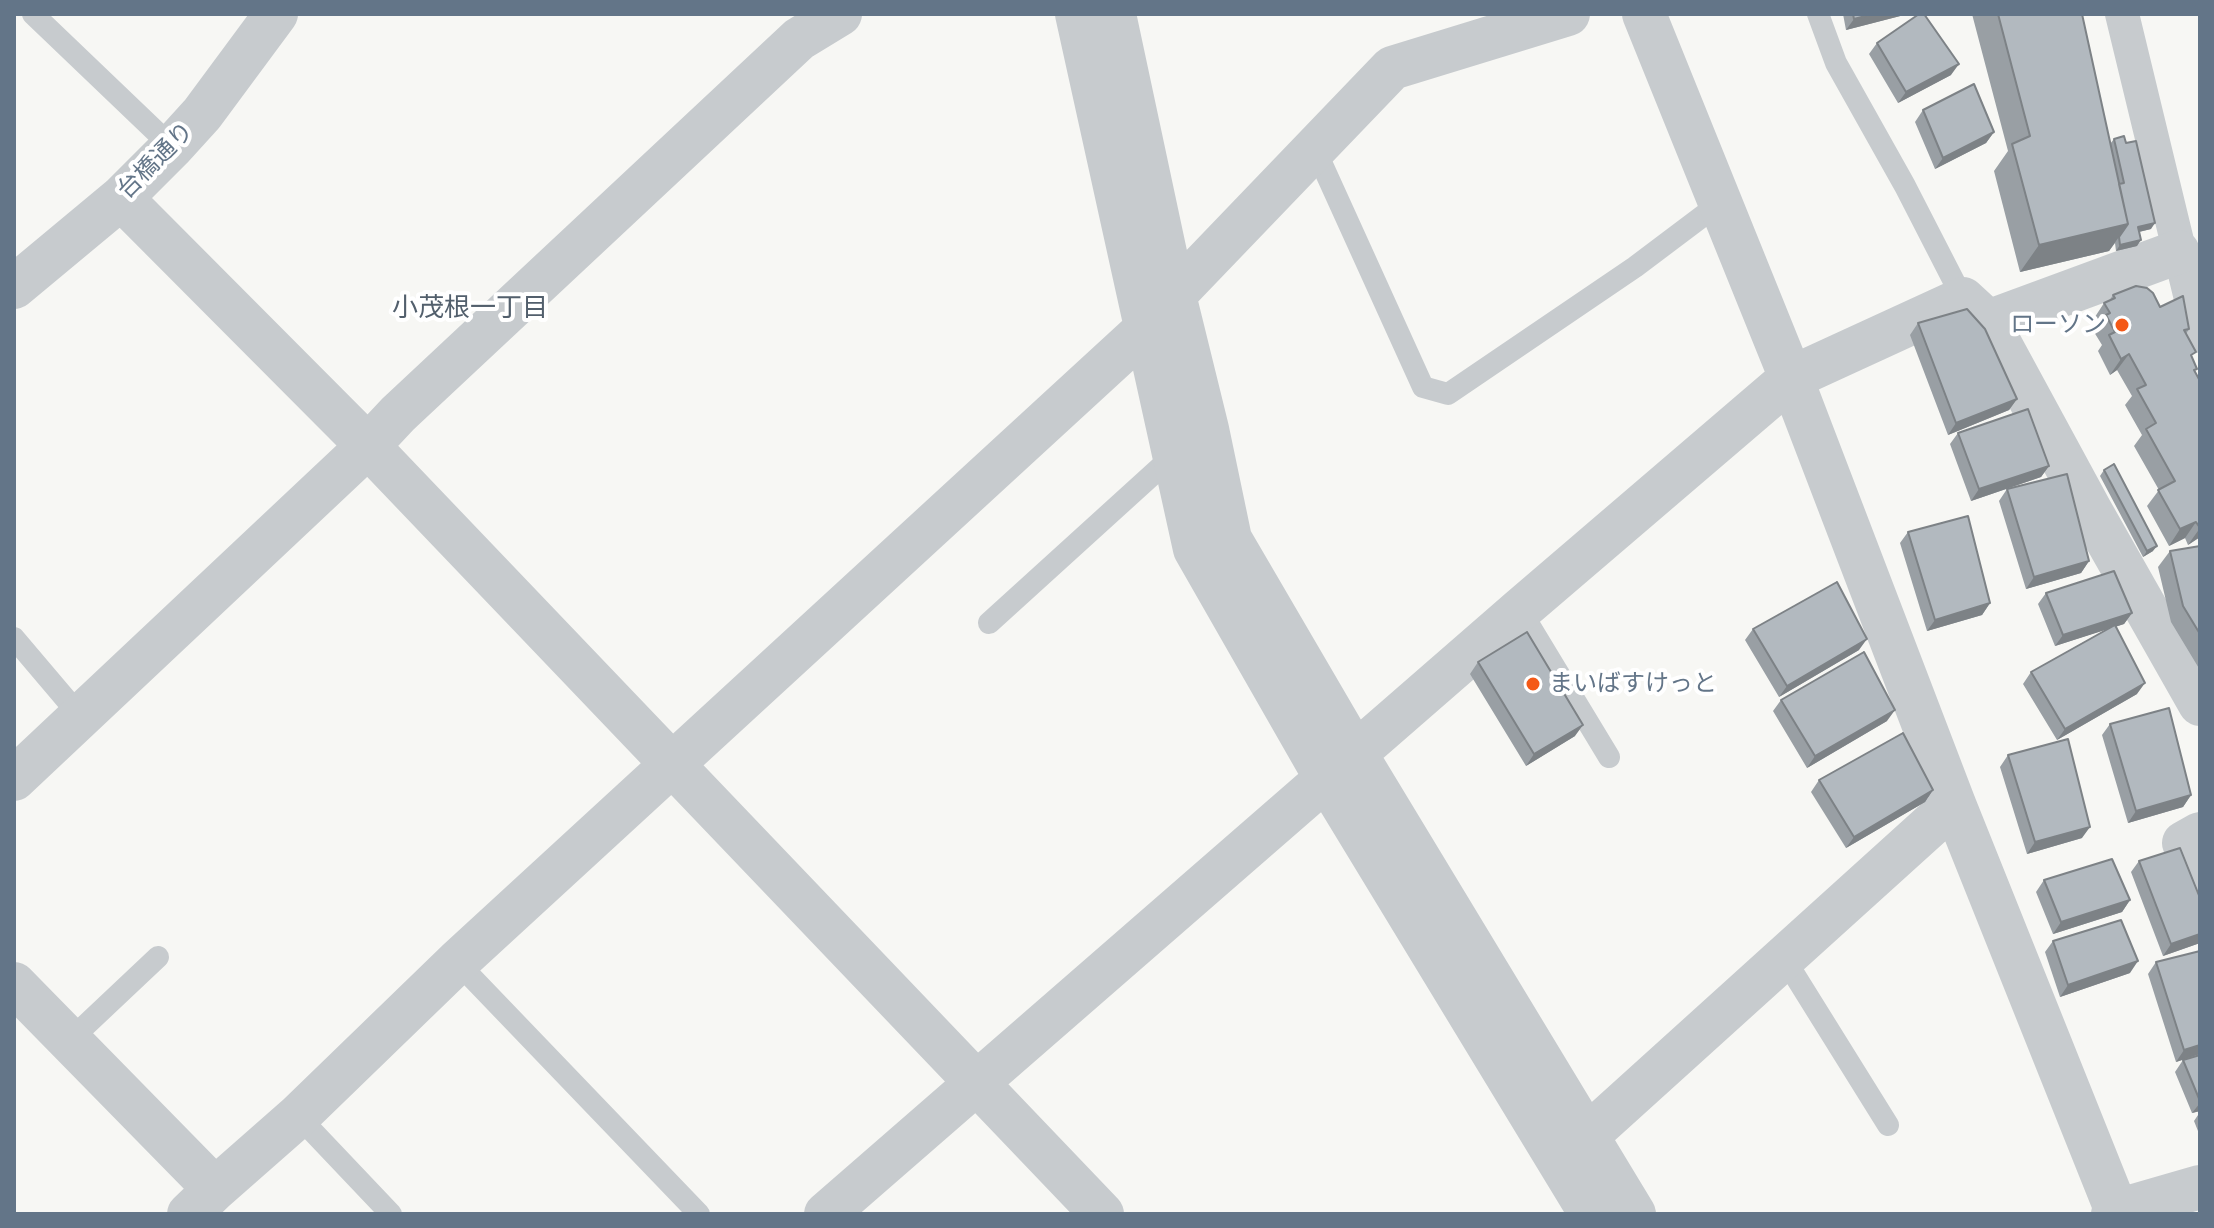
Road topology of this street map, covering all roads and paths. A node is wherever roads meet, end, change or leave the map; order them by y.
1 (33, 14) edge
2 (840, 14) edge
3 (1077, 14) edge
4 (1114, 14) edge
5 (1568, 14) edge
6 (1644, 14) edge
7 (1818, 14) edge
8 (2122, 14) edge
9 (269, 17) edge
10 (787, 26) edge
11 (172, 147) junction
12 (1315, 149) junction
13 (121, 198) junction
14 (1720, 203) junction
15 (2178, 252) junction
16 (14, 287) edge
17 (1975, 310) junction
18 (1160, 312) junction
19 (2200, 336) edge
20 (1791, 378) junction
21 (368, 446) junction
22 (1174, 455) junction
23 (1520, 610) junction
24 (989, 623) dead end
25 (14, 638) edge
26 (2200, 704) edge
27 (81, 717) junction
28 (1609, 757) dead end
29 (673, 763) junction
30 (1341, 766) junction
31 (14, 779) edge
32 (1954, 804) junction
33 (2200, 834) edge
34 (2200, 882) edge
35 (158, 957) dead end
36 (1784, 958) junction
37 (457, 962) junction
38 (14, 984) edge
39 (70, 1040) junction
40 (976, 1082) junction
41 (298, 1116) junction
42 (1888, 1125) dead end
43 (1573, 1148) junction
44 (2200, 1187) edge
45 (202, 1201) edge
46 (2116, 1213) edge
47 (391, 1214) edge
48 (699, 1214) edge
49 (826, 1214) edge
50 (1102, 1214) edge
51 (1591, 1214) edge
52 (1634, 1214) edge

1 - 11 lane
2 - 10 street
3 - 18 street
4 - 18 street
5 - 12 street
6 - 14 street
7 - 17 lane
8 - 15 street
9 - 11 street, 台橋通り
10 - 21 street
11 - 13 street, 台橋通り
12 - 14 lane
12 - 18 street
13 - 16 street, 台橋通り
13 - 21 street
14 - 20 street
15 - 17 street
15 - 19 street
17 - 20 street
17 - 26 street
18 - 22 street
18 - 29 street
18 - 30 street
20 - 23 street
20 - 32 street
21 - 27 street
21 - 29 street
22 - 24 lane
22 - 30 street
23 - 28 lane
23 - 30 street
25 - 27 lane
27 - 31 street
29 - 37 street
29 - 40 street
30 - 40 street
30 - 43 street
32 - 36 street
32 - 46 street
33 - 34 street
35 - 39 lane
36 - 42 lane
36 - 43 street
37 - 41 street
37 - 48 lane
38 - 39 street
39 - 45 street
40 - 49 street
40 - 50 street
41 - 45 street
41 - 47 lane
43 - 51 street
43 - 52 street
44 - 46 street

